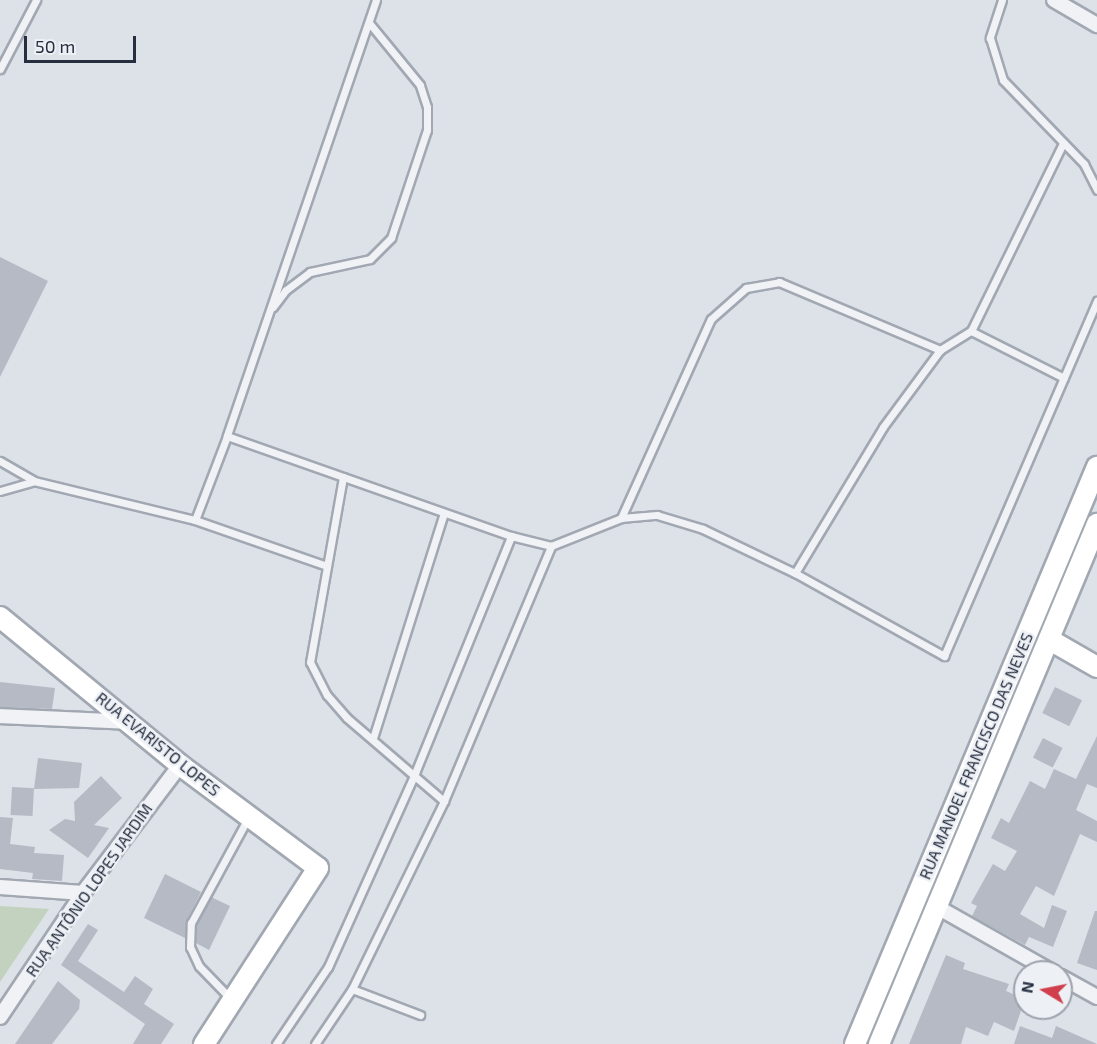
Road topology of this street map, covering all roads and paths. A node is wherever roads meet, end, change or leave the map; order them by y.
1 (36, 0) edge
2 (376, 0) edge
3 (1002, 0) edge
4 (1054, 0) edge
5 (370, 24) junction
6 (1097, 25) edge
7 (0, 69) edge
8 (1063, 143) junction
9 (1097, 190) edge
10 (1097, 301) edge
11 (269, 314) junction
12 (971, 331) junction
13 (940, 350) junction
14 (1064, 378) junction
15 (227, 436) junction
16 (0, 461) edge
17 (1097, 467) edge
18 (343, 477) junction
19 (34, 481) junction
20 (0, 491) edge
21 (444, 513) junction
22 (621, 518) junction
23 (195, 520) junction
24 (1097, 524) edge
25 (511, 536) junction
26 (551, 546) junction
27 (324, 565) junction
28 (795, 573) junction
29 (0, 616) edge
30 (1050, 640) junction
31 (1097, 667) edge
32 (0, 716) edge
33 (130, 722) junction
34 (373, 738) junction
35 (180, 765) junction
36 (415, 773) junction
37 (444, 801) junction
38 (249, 816) junction
39 (0, 887) edge
40 (83, 893) junction
41 (939, 908) junction
42 (1031, 960) edge
43 (1073, 984) edge
44 (352, 989) junction
45 (1097, 998) edge
46 (232, 1001) junction
47 (420, 1015) dead end
48 (0, 1017) edge
49 (204, 1044) edge
50 (276, 1044) edge
51 (315, 1044) edge
52 (855, 1044) edge
53 (879, 1044) edge

1 - 7 lane
2 - 5 lane
3 - 8 lane
4 - 6 street
5 - 11 lane
5 - 11 lane
8 - 9 lane
8 - 12 lane
10 - 14 lane
11 - 15 lane
12 - 13 lane
12 - 14 lane
13 - 22 lane
13 - 28 lane
14 - 28 lane
15 - 18 lane
15 - 23 lane
16 - 19 lane
17 - 52 main road, RUA MANOEL FRANCISCO DAS NEVES
18 - 21 lane
18 - 27 lane
19 - 20 lane
19 - 23 lane
21 - 25 lane
21 - 34 lane
22 - 26 lane
22 - 28 lane
23 - 27 lane
24 - 30 main road, RUA MANOEL FRANCISCO DAS NEVES
25 - 26 lane
25 - 36 lane
26 - 37 lane
27 - 34 lane
29 - 33 main road, RUA EVARISTO LOPES
30 - 31 main road
30 - 41 main road, RUA MANOEL FRANCISCO DAS NEVES
32 - 33 street
33 - 35 main road, RUA EVARISTO LOPES
34 - 36 lane
35 - 38 main road, RUA EVARISTO LOPES
35 - 40 street, RUA ANTÔNIO LOPES JARDIM
36 - 37 lane
36 - 50 lane
37 - 44 lane
38 - 46 lane
38 - 46 main road, RUA EVARISTO LOPES
39 - 40 street
40 - 48 street, RUA ANTÔNIO LOPES JARDIM
41 - 42 street
41 - 53 main road, RUA MANOEL FRANCISCO DAS NEVES
43 - 45 street
44 - 47 lane
44 - 51 lane
46 - 49 main road

